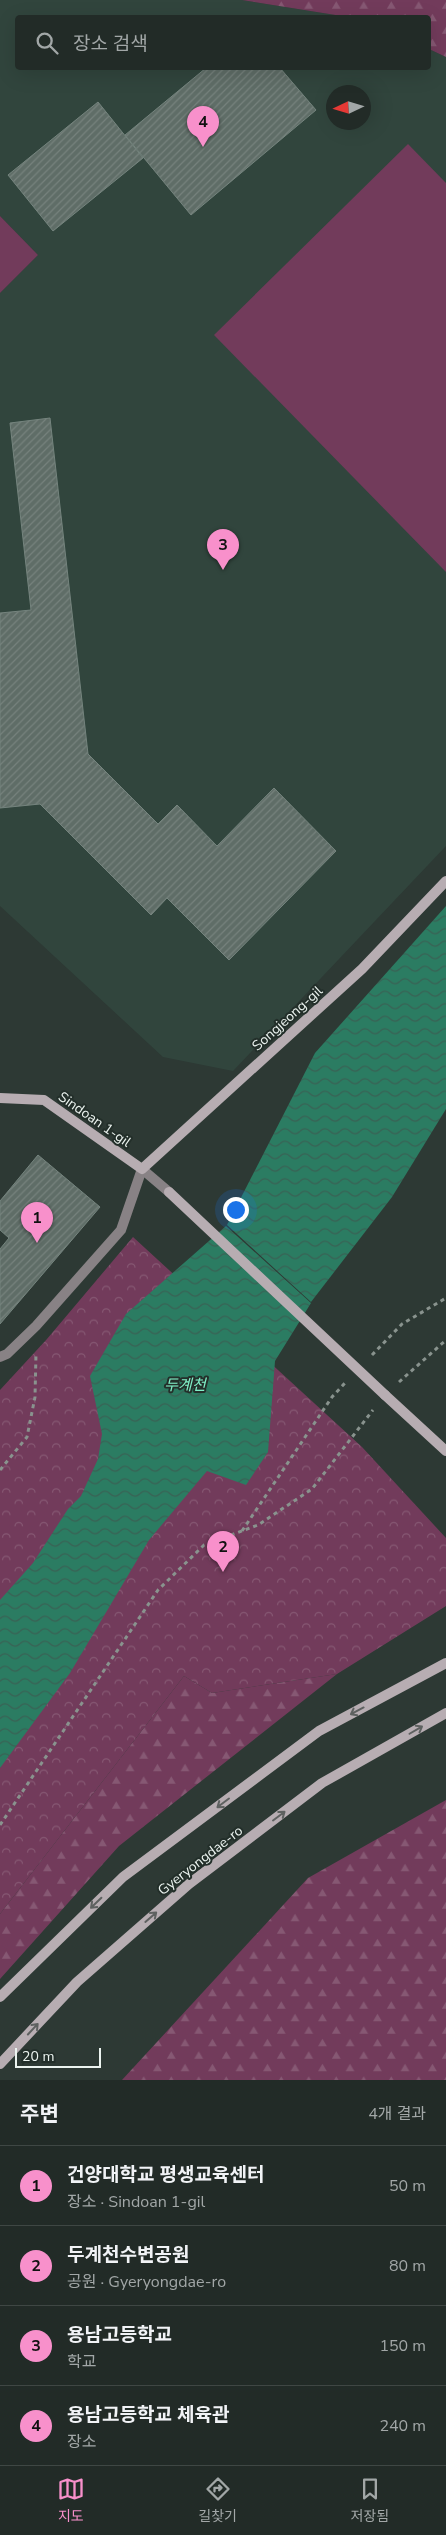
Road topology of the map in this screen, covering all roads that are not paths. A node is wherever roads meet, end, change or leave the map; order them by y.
1 (446, 881) edge
2 (0, 1098) edge
3 (142, 1169) junction
4 (0, 1357) edge
5 (446, 1452) edge
6 (445, 1663) edge
7 (446, 1713) edge
8 (0, 1997) edge
9 (0, 2064) edge

1 - 3 street, Songjeong-gil
2 - 3 street, Sindoan 1-gil
3 - 4 street
3 - 5 street, bridge
6 -> 8 street
9 -> 7 street, Gyeryongdae-ro

